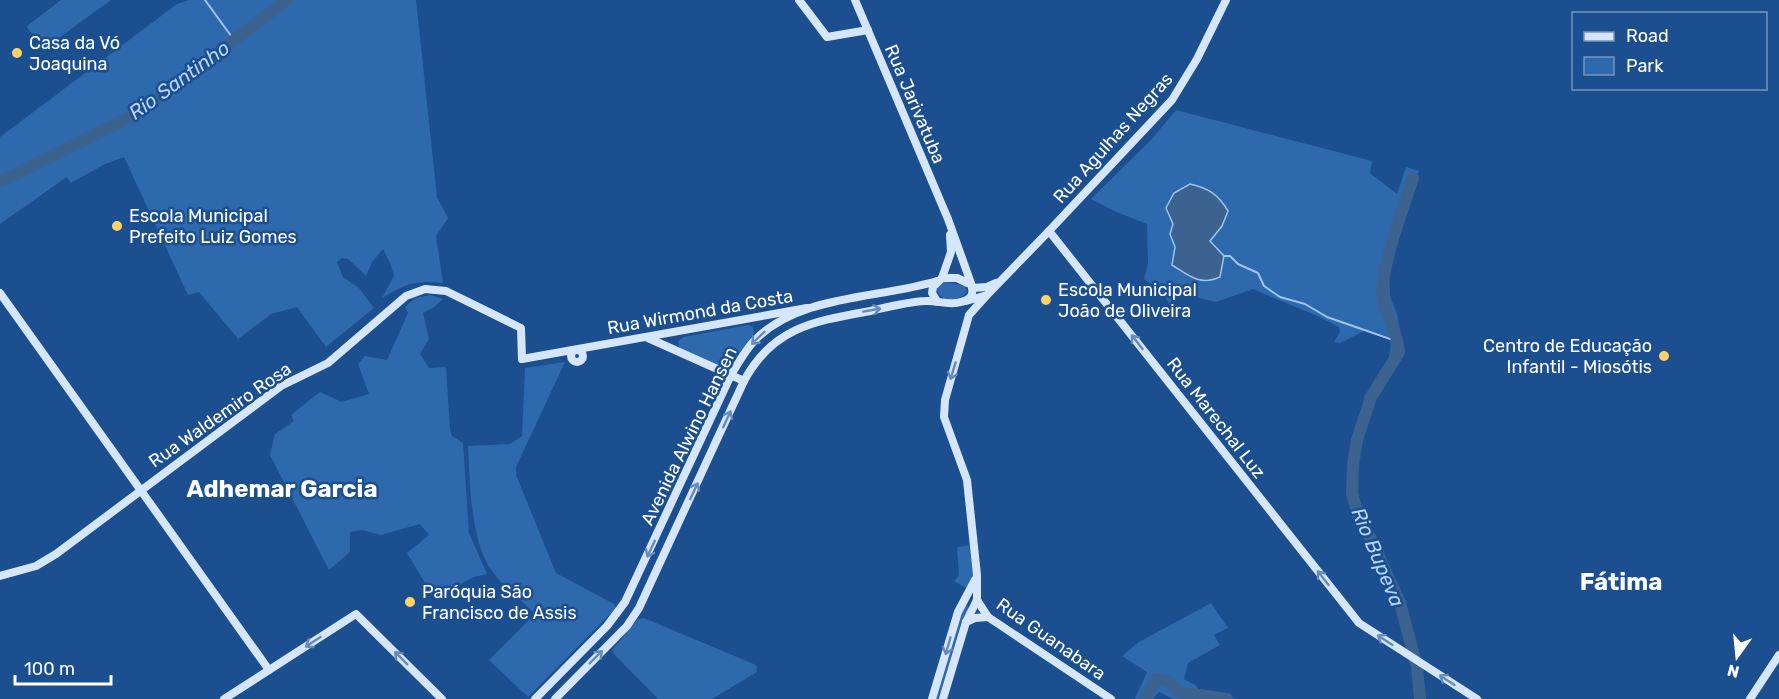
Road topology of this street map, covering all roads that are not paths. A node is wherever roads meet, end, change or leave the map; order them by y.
1 (799, 0) edge
2 (855, 0) edge
3 (1226, 0) edge
4 (868, 30) junction
5 (948, 219) junction
6 (1049, 231) junction
7 (940, 280) junction
8 (1000, 281) junction
9 (972, 292) junction
10 (0, 293) edge
11 (987, 295) junction
12 (937, 301) junction
13 (961, 302) junction
14 (807, 308) junction
15 (972, 312) junction
16 (647, 337) junction
17 (598, 346) junction
18 (576, 350) junction
19 (558, 353) junction
20 (583, 358) junction
21 (522, 359) joint
22 (572, 359) junction
23 (731, 375) junction
24 (744, 381) junction
25 (141, 490) junction
26 (977, 575) junction
27 (0, 576) edge
28 (977, 600) junction
29 (988, 617) junction
30 (966, 622) junction
31 (1779, 655) edge
32 (269, 670) junction
33 (224, 699) edge
34 (442, 699) edge
35 (535, 699) edge
36 (555, 699) edge
37 (932, 699) edge
38 (943, 699) edge
39 (1111, 699) edge
40 (1477, 699) edge
41 (1749, 699) edge

1 - 4 street
2 - 4 street, Rua Jarivatuba
3 - 6 street, Rua Agulhas Negras
4 - 5 street, Rua Jarivatuba
5 - 7 street, Rua Jarivatuba
5 - 9 street, Rua Jarivatuba
6 - 8 street, Rua Agulhas Negras
40 -> 6 street, Rua Marechal Luz
7 - 9 street
7 - 12 street, Rua Jarivatuba
7 - 14 street, Avenida Alwino Hansen
8 - 9 street
8 - 11 street, Rua Agulhas Negras
9 - 11 street
9 - 13 street
9 - 15 street, Rua Jarivatuba
10 - 25 street
11 - 15 street, Rua Agulhas Negras
12 - 13 street, Avenida Alwino Hansen
24 -> 12 street, Avenida Alwino Hansen
13 - 15 street
14 - 16 street, Rua Wirmond da Costa
14 -> 23 street, Avenida Alwino Hansen
15 -> 26 street, Rua Jarivatuba
16 - 17 street, Rua Wirmond da Costa
16 - 23 street
17 - 18 street, Rua Wirmond da Costa
17 - 20 street, Rua Wirmond da Costa
18 - 19 street, Rua Wirmond da Costa
18 - 20 street
18 - 22 street
19 - 21 street, Rua Wirmond da Costa
19 - 22 street
20 - 22 street
21 - 25 street, Rua Waldemiro Rosa
23 - 24 street
23 -> 35 street, Avenida Alwino Hansen
36 -> 24 street, Avenida Alwino Hansen
25 - 27 street, Rua Waldemiro Rosa
25 - 32 street
26 - 28 street, Rua Jarivatuba
26 -> 37 street
28 - 29 street, Rua Guanabara
28 - 30 street, Rua Jarivatuba
29 - 30 street
29 - 39 street, Rua Guanabara
30 - 38 street, Rua Jarivatuba
31 - 41 street
32 - 33 street
34 -> 32 street

